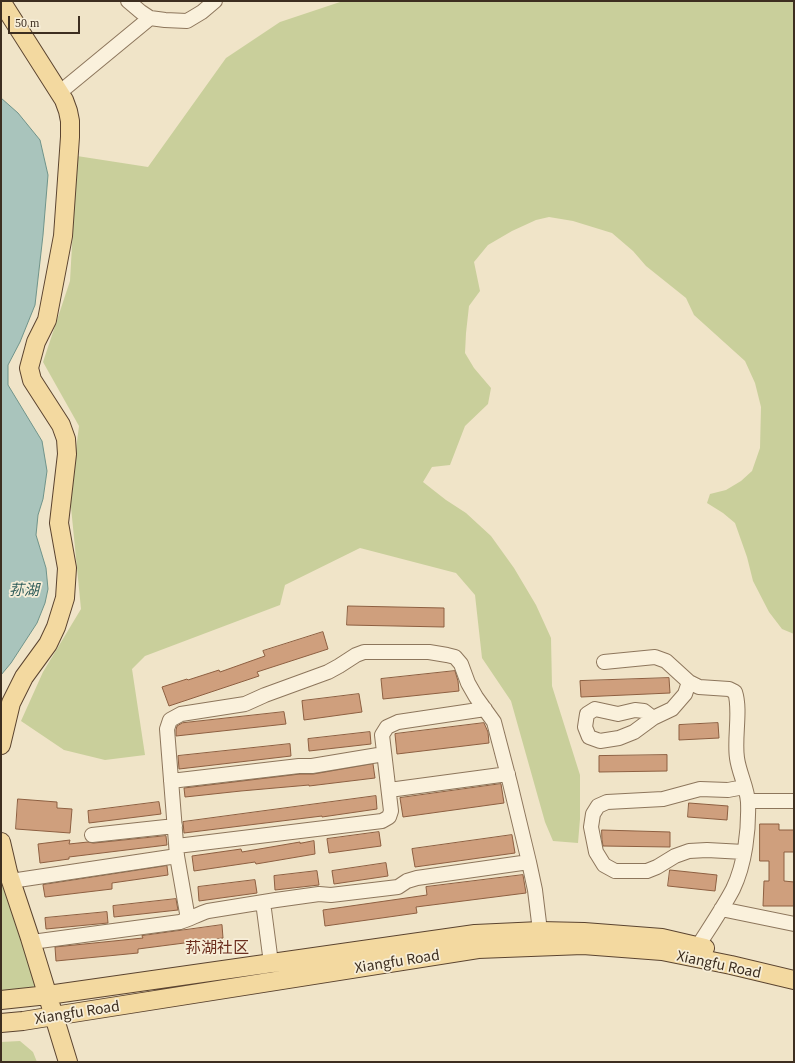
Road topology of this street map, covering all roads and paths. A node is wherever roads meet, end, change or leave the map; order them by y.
1 (1, 1) edge
2 (128, 1) edge
3 (215, 1) edge
4 (150, 18) junction
5 (59, 93) junction
6 (604, 662) dead end
7 (689, 682) junction
8 (485, 709) junction
9 (653, 718) dead end
10 (1, 745) edge
11 (384, 754) junction
12 (508, 774) junction
13 (171, 781) junction
14 (744, 787) junction
15 (389, 790) junction
16 (748, 801) junction
17 (794, 802) edge
18 (175, 826) junction
19 (92, 835) dead end
20 (1, 842) edge
21 (177, 851) junction
22 (744, 852) junction
23 (529, 862) junction
24 (11, 881) junction
25 (263, 902) junction
26 (721, 909) junction
27 (188, 919) junction
28 (794, 924) edge
29 (540, 931) junction
30 (32, 942) junction
31 (698, 946) junction
32 (271, 963) junction
33 (794, 968) edge
34 (794, 980) edge
35 (48, 995) junction
36 (1, 1000) edge
37 (54, 1016) junction
38 (1, 1023) edge
39 (68, 1062) edge

1 - 5 main road
2 - 4 lane
3 - 4 lane
4 - 5 lane
5 - 10 main road
6 - 7 lane
7 - 9 lane
7 - 14 lane
8 - 11 lane
8 - 12 lane
8 - 13 lane
11 - 13 lane
11 - 15 lane
12 - 15 lane
12 - 23 lane
13 - 18 lane
14 - 16 lane
14 - 22 lane
15 - 21 lane
16 - 17 lane
16 - 22 lane
18 - 19 lane
18 - 21 lane
20 - 24 main road
21 - 24 lane
21 - 27 lane
22 - 26 lane
23 - 25 lane
23 - 29 lane
24 - 30 main road
25 - 27 lane
25 - 32 lane
26 - 28 lane
26 - 31 lane
27 - 30 lane
29 - 31 main road, Xiangfu Road
29 - 32 main road, Xiangfu Road
30 - 35 main road
31 - 33 main road, Xiangfu Road
32 - 35 main road, Xiangfu Road
34 - 37 main road, Xiangfu Road
35 - 36 main road, Xiangfu Road
35 - 37 main road
37 - 38 main road, Xiangfu Road
37 - 39 main road

